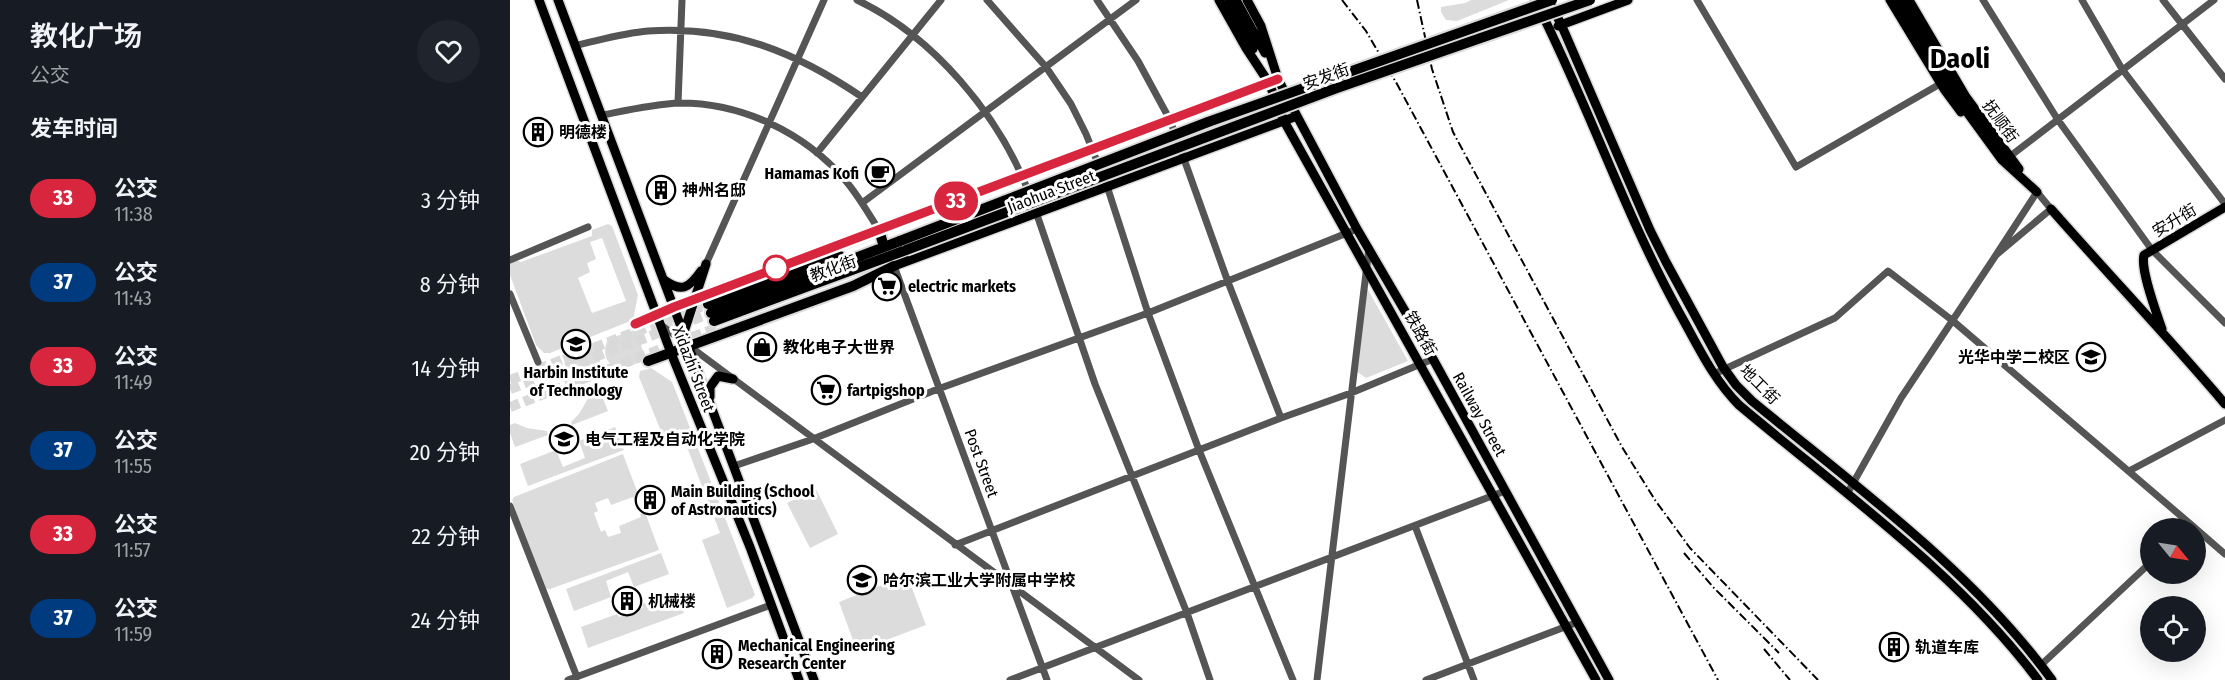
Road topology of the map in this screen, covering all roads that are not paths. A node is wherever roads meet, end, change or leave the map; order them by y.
1 (539, 0) edge
2 (558, 0) edge
3 (682, 0) edge
4 (824, 0) edge
5 (857, 0) edge
6 (941, 0) edge
7 (987, 0) edge
8 (1097, 0) edge
9 (1136, 0) edge
10 (1219, 0) edge
11 (1535, 0) edge
12 (1550, 0) edge
13 (1590, 0) edge
14 (1628, 0) edge
15 (1697, 0) edge
16 (1890, 0) edge
17 (1900, 0) edge
18 (1909, 0) edge
19 (2082, 0) edge
20 (2163, 0) edge
21 (2214, 0) edge
22 (1986, 1) edge
23 (1237, 3) edge
24 (1111, 19) junction
25 (1561, 24) junction
26 (2182, 25) junction
27 (1550, 28) junction
28 (681, 32) junction
29 (912, 35) junction
30 (577, 45) junction
31 (797, 59) junction
32 (1046, 67) junction
33 (2122, 69) junction
34 (2225, 79) edge
35 (1273, 81) junction
36 (1940, 84) junction
37 (862, 97) junction
38 (678, 103) junction
39 (985, 112) junction
40 (603, 116) junction
41 (1297, 116) junction
42 (1170, 120) junction
43 (2058, 120) junction
44 (1284, 121) junction
45 (770, 123) junction
46 (1987, 140) junction
47 (1092, 149) junction
48 (817, 153) junction
49 (1184, 157) junction
50 (2009, 157) junction
51 (1023, 176) junction
52 (1107, 186) junction
53 (2037, 192) junction
54 (862, 203) junction
55 (2225, 205) edge
56 (2051, 209) junction
57 (1037, 212) junction
58 (588, 227) dead end
59 (1357, 229) junction
60 (1347, 233) junction
61 (903, 246) junction
62 (886, 248) junction
63 (1369, 248) junction
64 (2152, 250) junction
65 (1996, 255) junction
66 (510, 260) edge
67 (706, 264) junction
68 (1366, 267) junction
69 (663, 280) junction
70 (1228, 282) junction
71 (510, 294) edge
72 (694, 299) junction
73 (674, 307) junction
74 (1148, 313) junction
75 (712, 316) joint
76 (659, 320) junction
77 (1953, 321) junction
78 (2225, 323) edge
79 (635, 324) dead end
80 (2163, 331) junction
81 (684, 332) junction
82 (1079, 339) junction
83 (690, 346) junction
84 (671, 353) junction
85 (1433, 359) junction
86 (648, 361) dead end
87 (538, 362) dead end
88 (1421, 363) junction
89 (1724, 369) junction
90 (1714, 374) junction
91 (733, 379) junction
92 (938, 389) junction
93 (1351, 393) junction
94 (2225, 404) edge
95 (713, 411) junction
96 (1281, 418) junction
97 (2225, 420) edge
98 (813, 439) junction
99 (1198, 450) junction
100 (734, 466) junction
101 (2129, 471) junction
102 (1132, 476) junction
103 (1853, 484) junction
104 (1505, 491) junction
105 (1847, 494) junction
106 (1494, 496) junction
107 (510, 506) edge
108 (2182, 518) edge
109 (1414, 526) junction
110 (991, 531) junction
111 (2206, 538) edge
112 (955, 545) junction
113 (2225, 554) edge
114 (1331, 558) junction
115 (2140, 572) edge
116 (1254, 587) junction
117 (1014, 588) junction
118 (771, 605) junction
119 (1187, 613) junction
120 (1578, 622) junction
121 (1566, 627) junction
122 (1096, 647) junction
123 (1468, 664) junction
124 (2041, 665) junction
125 (1043, 668) junction
126 (577, 678) junction
127 (568, 680) edge
128 (799, 680) edge
129 (814, 680) edge
130 (1010, 680) edge
131 (1047, 680) edge
132 (1139, 680) edge
133 (1210, 680) edge
134 (1293, 680) edge
135 (1317, 680) edge
136 (1426, 680) edge
137 (1474, 680) edge
138 (1596, 680) edge
139 (1609, 680) edge
140 (2038, 680) edge
141 (2052, 680) edge

1 - 76 main road, Xidazhi Street
2 - 30 main road, Xidazhi Street
3 - 28 street
4 - 31 street
5 - 29 street
6 - 29 street
7 - 32 street
8 - 24 street
9 - 24 street
10 - 35 main road, 铁路街
11 - 27 main road, 地工街
12 - 25 main road, 地工街
12 - 61 highway, 安发街, bridge
13 - 61 highway, 安发街, bridge
14 - 25 main road
15 - 36 street
16 - 36 main road, 抚顺街
17 - 46 main road, 抚顺街
18 - 50 main road, 抚顺街
19 - 33 street
20 - 26 street
21 - 26 street
22 - 43 street
23 - 35 main road
24 - 32 street
24 - 42 street
25 - 27 main road
25 - 89 main road, 地工街
26 - 33 street
26 - 34 street
27 - 90 main road, 地工街
28 - 30 street
28 - 31 street
28 - 38 street
29 - 37 street
29 - 39 street
30 - 40 main road, Xidazhi Street
31 - 37 street
31 - 45 street
32 - 39 street
32 - 47 street
33 - 43 street
33 - 55 street
35 - 41 main road, Railway Street
35 - 42 main road, Jiaohua Street
35 - 44 main road, 铁路街
36 - 46 main road, 抚顺街
37 - 48 street
38 - 40 street, Post Street
38 - 45 street, Post Street
39 - 51 street
39 - 54 street
40 - 69 main road, Xidazhi Street
41 - 44 main road, Jiaohua Street
41 - 59 main road, Railway Street
42 - 47 main road, Jiaohua Street
42 - 49 street
43 - 50 street
43 - 64 street
44 - 49 main road, Jiaohua Street
44 - 60 main road, 铁路街
45 - 48 street, Post Street
45 - 67 street
46 - 53 main road, 抚顺街
47 - 51 main road, Jiaohua Street
47 - 52 street
48 - 54 street, Post Street
49 - 52 main road, Jiaohua Street
49 - 70 street
50 - 53 main road, 抚顺街
51 - 57 street
51 - 62 main road, Jiaohua Street
52 - 57 main road, Jiaohua Street
52 - 74 street
53 - 56 street
53 - 65 street
54 - 62 street, Post Street
55 - 64 main road, 安升街
56 - 65 street
56 - 80 main road
57 - 62 main road, Jiaohua Street
57 - 82 street
58 - 66 street
59 - 60 street
59 - 63 main road, Railway Street
60 - 68 main road, 铁路街
60 - 70 street
61 - 62 highway, 教化街
62 - 72 highway, Jiaohua Street
62 - 75 highway, Jiaohua Street
62 - 75 highway, 教化街
62 - 83 highway, Jiaohua Street
62 - 92 street, Post Street
63 - 68 street
63 - 85 main road, Railway Street
64 - 78 street
64 - 80 main road, 安升街
65 - 77 street
67 - 69 main road
67 - 72 main road
68 - 88 main road, 铁路街
68 - 93 street
69 - 73 main road, Xidazhi Street
70 - 74 street
70 - 96 street
71 - 87 street
72 - 73 highway, Jiaohua Street
72 - 81 main road
73 - 76 highway, Jiaohua Street
73 - 81 main road, Xidazhi Street
74 - 82 street
74 - 99 street
76 - 79 highway, Jiaohua Street
76 - 83 street
76 - 84 main road, Xidazhi Street
77 - 89 street
77 - 101 street
77 - 103 street
80 - 94 main road
81 - 83 main road, Xidazhi Street
82 - 92 street
82 - 102 street
83 - 84 highway, Jiaohua Street
83 - 91 street
83 - 95 main road, Xidazhi Street
84 - 86 highway, Jiaohua Street
84 - 118 main road, Xidazhi Street
85 - 88 street
85 - 104 main road, Railway Street
88 - 93 street
88 - 106 main road, 铁路街
89 - 90 street
89 - 103 main road, 地工街
90 - 105 main road, 地工街
91 - 95 main road
91 - 98 street
92 - 98 street
92 - 110 street, Post Street
93 - 96 street
93 - 114 street
95 - 100 main road, Xidazhi Street
96 - 99 street
97 - 101 street
98 - 100 street
98 - 112 street
99 - 102 street
99 - 116 street
100 - 129 main road, Xidazhi Street
101 - 108 street
102 - 110 street
102 - 119 street
103 - 105 street
103 - 124 main road, 地工街
104 - 106 street
104 - 120 main road, Railway Street
105 - 140 main road, 地工街
106 - 109 street
106 - 121 main road, 铁路街
107 - 126 street
109 - 114 street
109 - 123 street
110 - 112 street
110 - 117 street, Post Street
111 - 113 street
112 - 117 street
114 - 116 street
114 - 135 street
115 - 124 street
116 - 119 street
116 - 134 street
117 - 122 street
117 - 125 street, Post Street
118 - 126 street
118 - 128 main road, Xidazhi Street
119 - 122 street
119 - 133 street
120 - 121 street
120 - 139 main road, Railway Street
121 - 123 street
121 - 138 main road, 铁路街
122 - 125 street
122 - 132 street
123 - 136 street
123 - 137 street
124 - 141 main road, 地工街
125 - 130 street
125 - 131 street, Post Street
126 - 127 street

